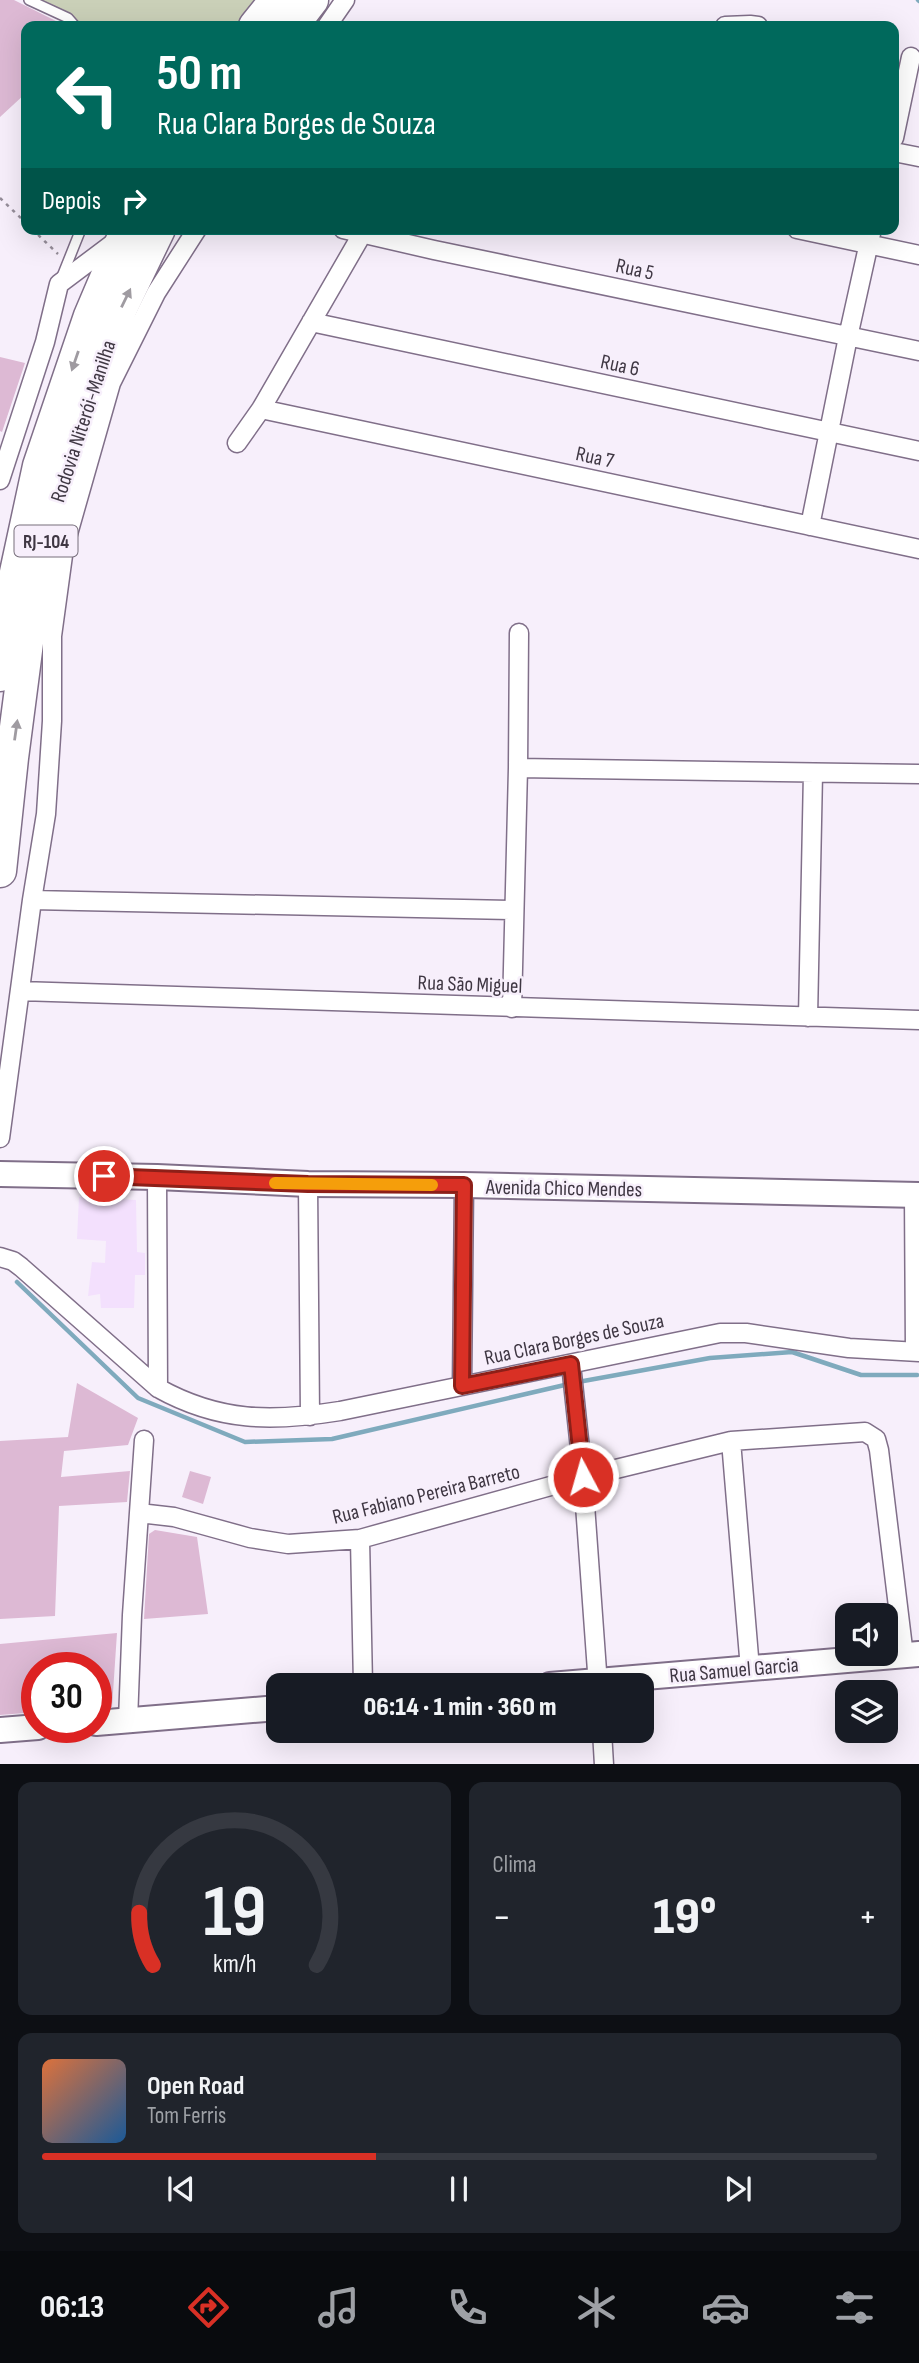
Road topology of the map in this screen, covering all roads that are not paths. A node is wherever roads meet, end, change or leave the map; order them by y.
1 (29, 0) edge
2 (275, 0) edge
3 (312, 0) edge
4 (345, 0) edge
5 (71, 21) edge
6 (259, 21) edge
7 (296, 21) edge
8 (330, 21) edge
9 (908, 57) edge
10 (899, 109) edge
11 (899, 153) edge
12 (919, 157) edge
13 (79, 235) edge
14 (122, 235) edge
15 (124, 235) edge
16 (156, 235) edge
17 (193, 235) edge
18 (362, 235) edge
19 (379, 235) edge
20 (852, 235) edge
21 (870, 237) edge
22 (919, 255) edge
23 (59, 284) junction
24 (311, 322) junction
25 (848, 337) junction
26 (919, 351) edge
27 (261, 409) junction
28 (829, 433) junction
29 (237, 443) dead end
30 (919, 451) edge
31 (0, 480) edge
32 (810, 526) junction
33 (919, 549) edge
34 (22, 626) edge
35 (519, 633) dead end
36 (0, 675) edge
37 (518, 768) junction
38 (813, 773) junction
39 (919, 775) edge
40 (0, 871) edge
41 (32, 900) junction
42 (514, 910) junction
43 (20, 991) junction
44 (512, 1008) junction
45 (808, 1017) junction
46 (919, 1020) edge
47 (0, 1138) edge
48 (0, 1174) edge
49 (157, 1177) junction
50 (308, 1184) junction
51 (464, 1185) junction
52 (917, 1195) edge
53 (0, 1257) edge
54 (917, 1351) edge
55 (573, 1378) junction
56 (462, 1386) junction
57 (158, 1388) junction
58 (310, 1416) junction
59 (144, 1440) dead end
60 (731, 1441) junction
61 (583, 1477) junction
62 (139, 1513) junction
63 (360, 1539) junction
64 (912, 1655) edge
65 (750, 1668) junction
66 (363, 1673) edge
67 (596, 1673) edge
68 (654, 1677) edge
69 (266, 1709) edge
70 (128, 1721) junction
71 (112, 1722) edge
72 (21, 1728) edge
73 (0, 1730) edge
74 (602, 1743) edge
75 (604, 1764) edge

1 - 5 lane
2 - 6 highway
3 - 7 highway
4 - 8 street
9 - 10 street
11 - 12 street
13 - 23 lane
14 - 23 street
15 -> 34 highway, Rodovia Niterói-Manilha / RJ-104
34 -> 16 highway, Rodovia Niterói-Manilha / RJ-104
17 - 34 street
18 - 24 street
19 - 25 street, Rua 5
20 - 21 street
21 - 22 street
21 - 25 street
23 - 31 street
24 - 27 street
24 - 28 street, Rua 6
25 - 26 street, Rua 5
25 - 28 street
27 - 29 street
27 - 32 street, Rua 7
28 - 30 street, Rua 6
28 - 32 street
32 - 33 street, Rua 7
34 - 36 highway, Rodovia Niterói-Manilha / RJ-104
40 -> 34 highway, Rodovia Niterói-Manilha / RJ-104
34 - 41 street
35 - 37 street
37 - 38 street
37 - 42 street
38 - 39 street
38 - 45 street
41 - 42 street
41 - 43 street
42 - 44 street
43 - 44 street, Rua São Miguel
43 - 47 street
44 - 45 street, Rua São Miguel
45 - 46 street, Rua São Miguel
48 - 49 street, Avenida Chico Mendes
49 - 50 street, Avenida Chico Mendes
49 - 57 street
50 - 51 street, Avenida Chico Mendes
50 - 58 street
51 - 52 street, Avenida Chico Mendes
51 - 56 street
52 - 54 street
53 - 57 street, Rua Clara Borges de Souza
54 - 55 street, Rua Clara Borges de Souza
55 - 56 street, Rua Clara Borges de Souza
55 - 61 street
56 - 58 street, Rua Clara Borges de Souza
57 - 58 street, Rua Clara Borges de Souza
59 - 62 street
60 - 61 street, Rua Fabiano Pereira Barreto
60 - 64 street, Rua Fabiano Pereira Barreto
60 - 65 street
61 - 63 street, Rua Fabiano Pereira Barreto
61 - 67 street
62 - 63 street, Rua Fabiano Pereira Barreto
62 - 70 street
63 - 66 street
64 - 65 street, Rua Samuel Garcia
65 - 68 street, Rua Samuel Garcia
69 - 70 street
70 - 71 street
72 - 73 street
74 - 75 street

